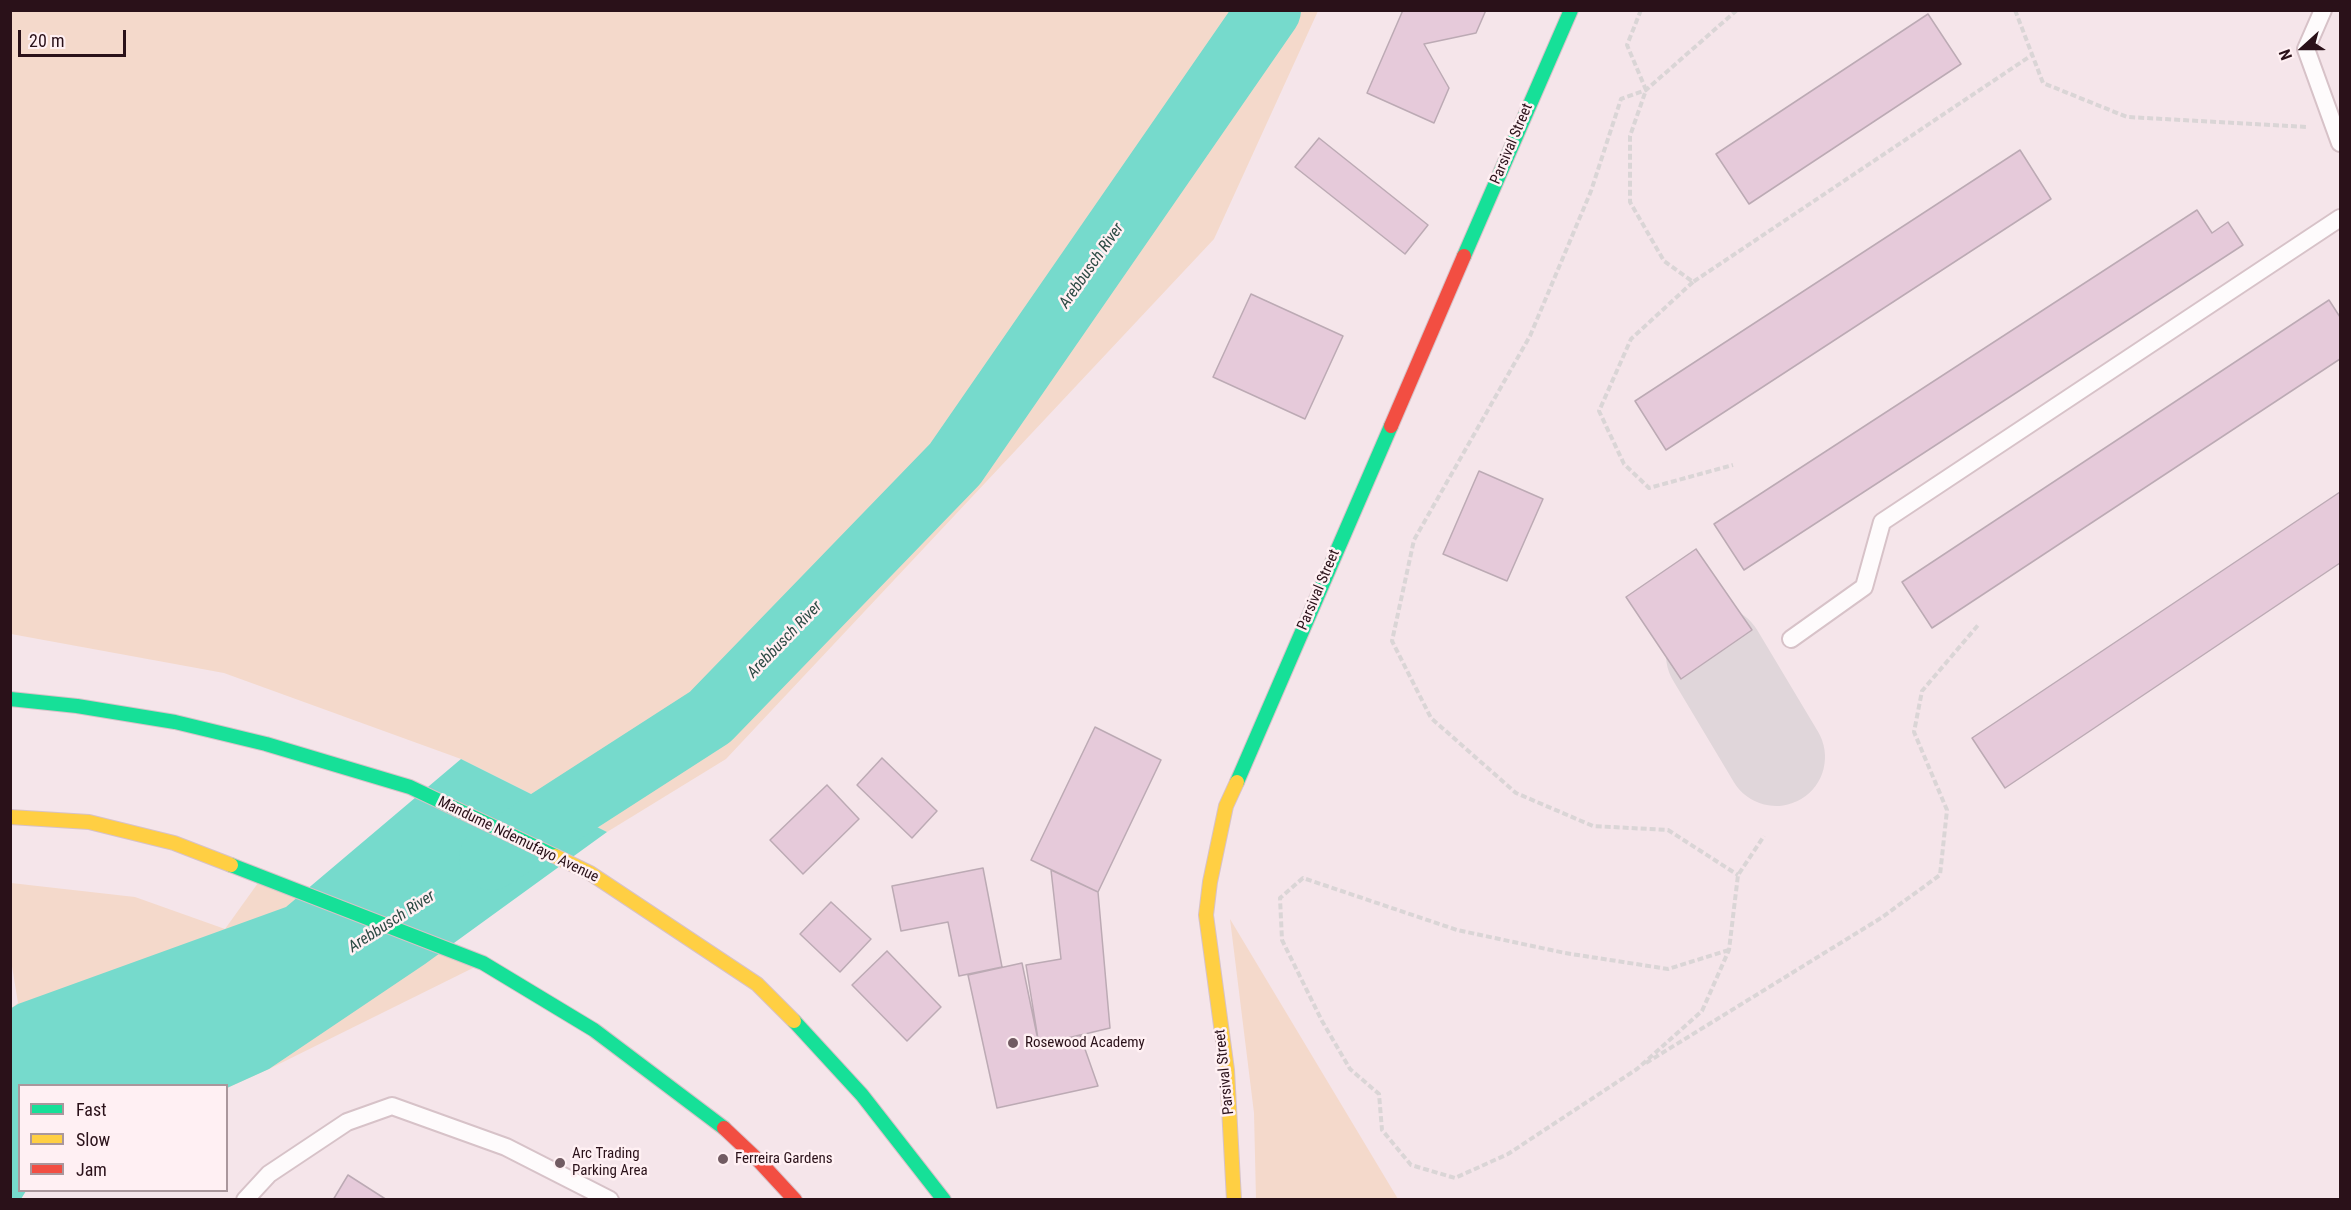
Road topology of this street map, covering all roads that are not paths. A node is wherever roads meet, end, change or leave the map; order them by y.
1 (1571, 10) edge
2 (2323, 10) edge
3 (2338, 136) edge
4 (2340, 218) edge
5 (1791, 639) dead end
6 (10, 699) edge
7 (10, 817) edge
8 (245, 1200) edge
9 (610, 1200) edge
10 (795, 1200) edge
11 (944, 1200) edge
12 (1234, 1200) edge

1 - 12 main road, Parsival Street
2 - 3 lane
4 - 5 lane
6 - 11 main road, Mandume Ndemufayo Avenue
7 - 10 main road
8 - 9 lane

